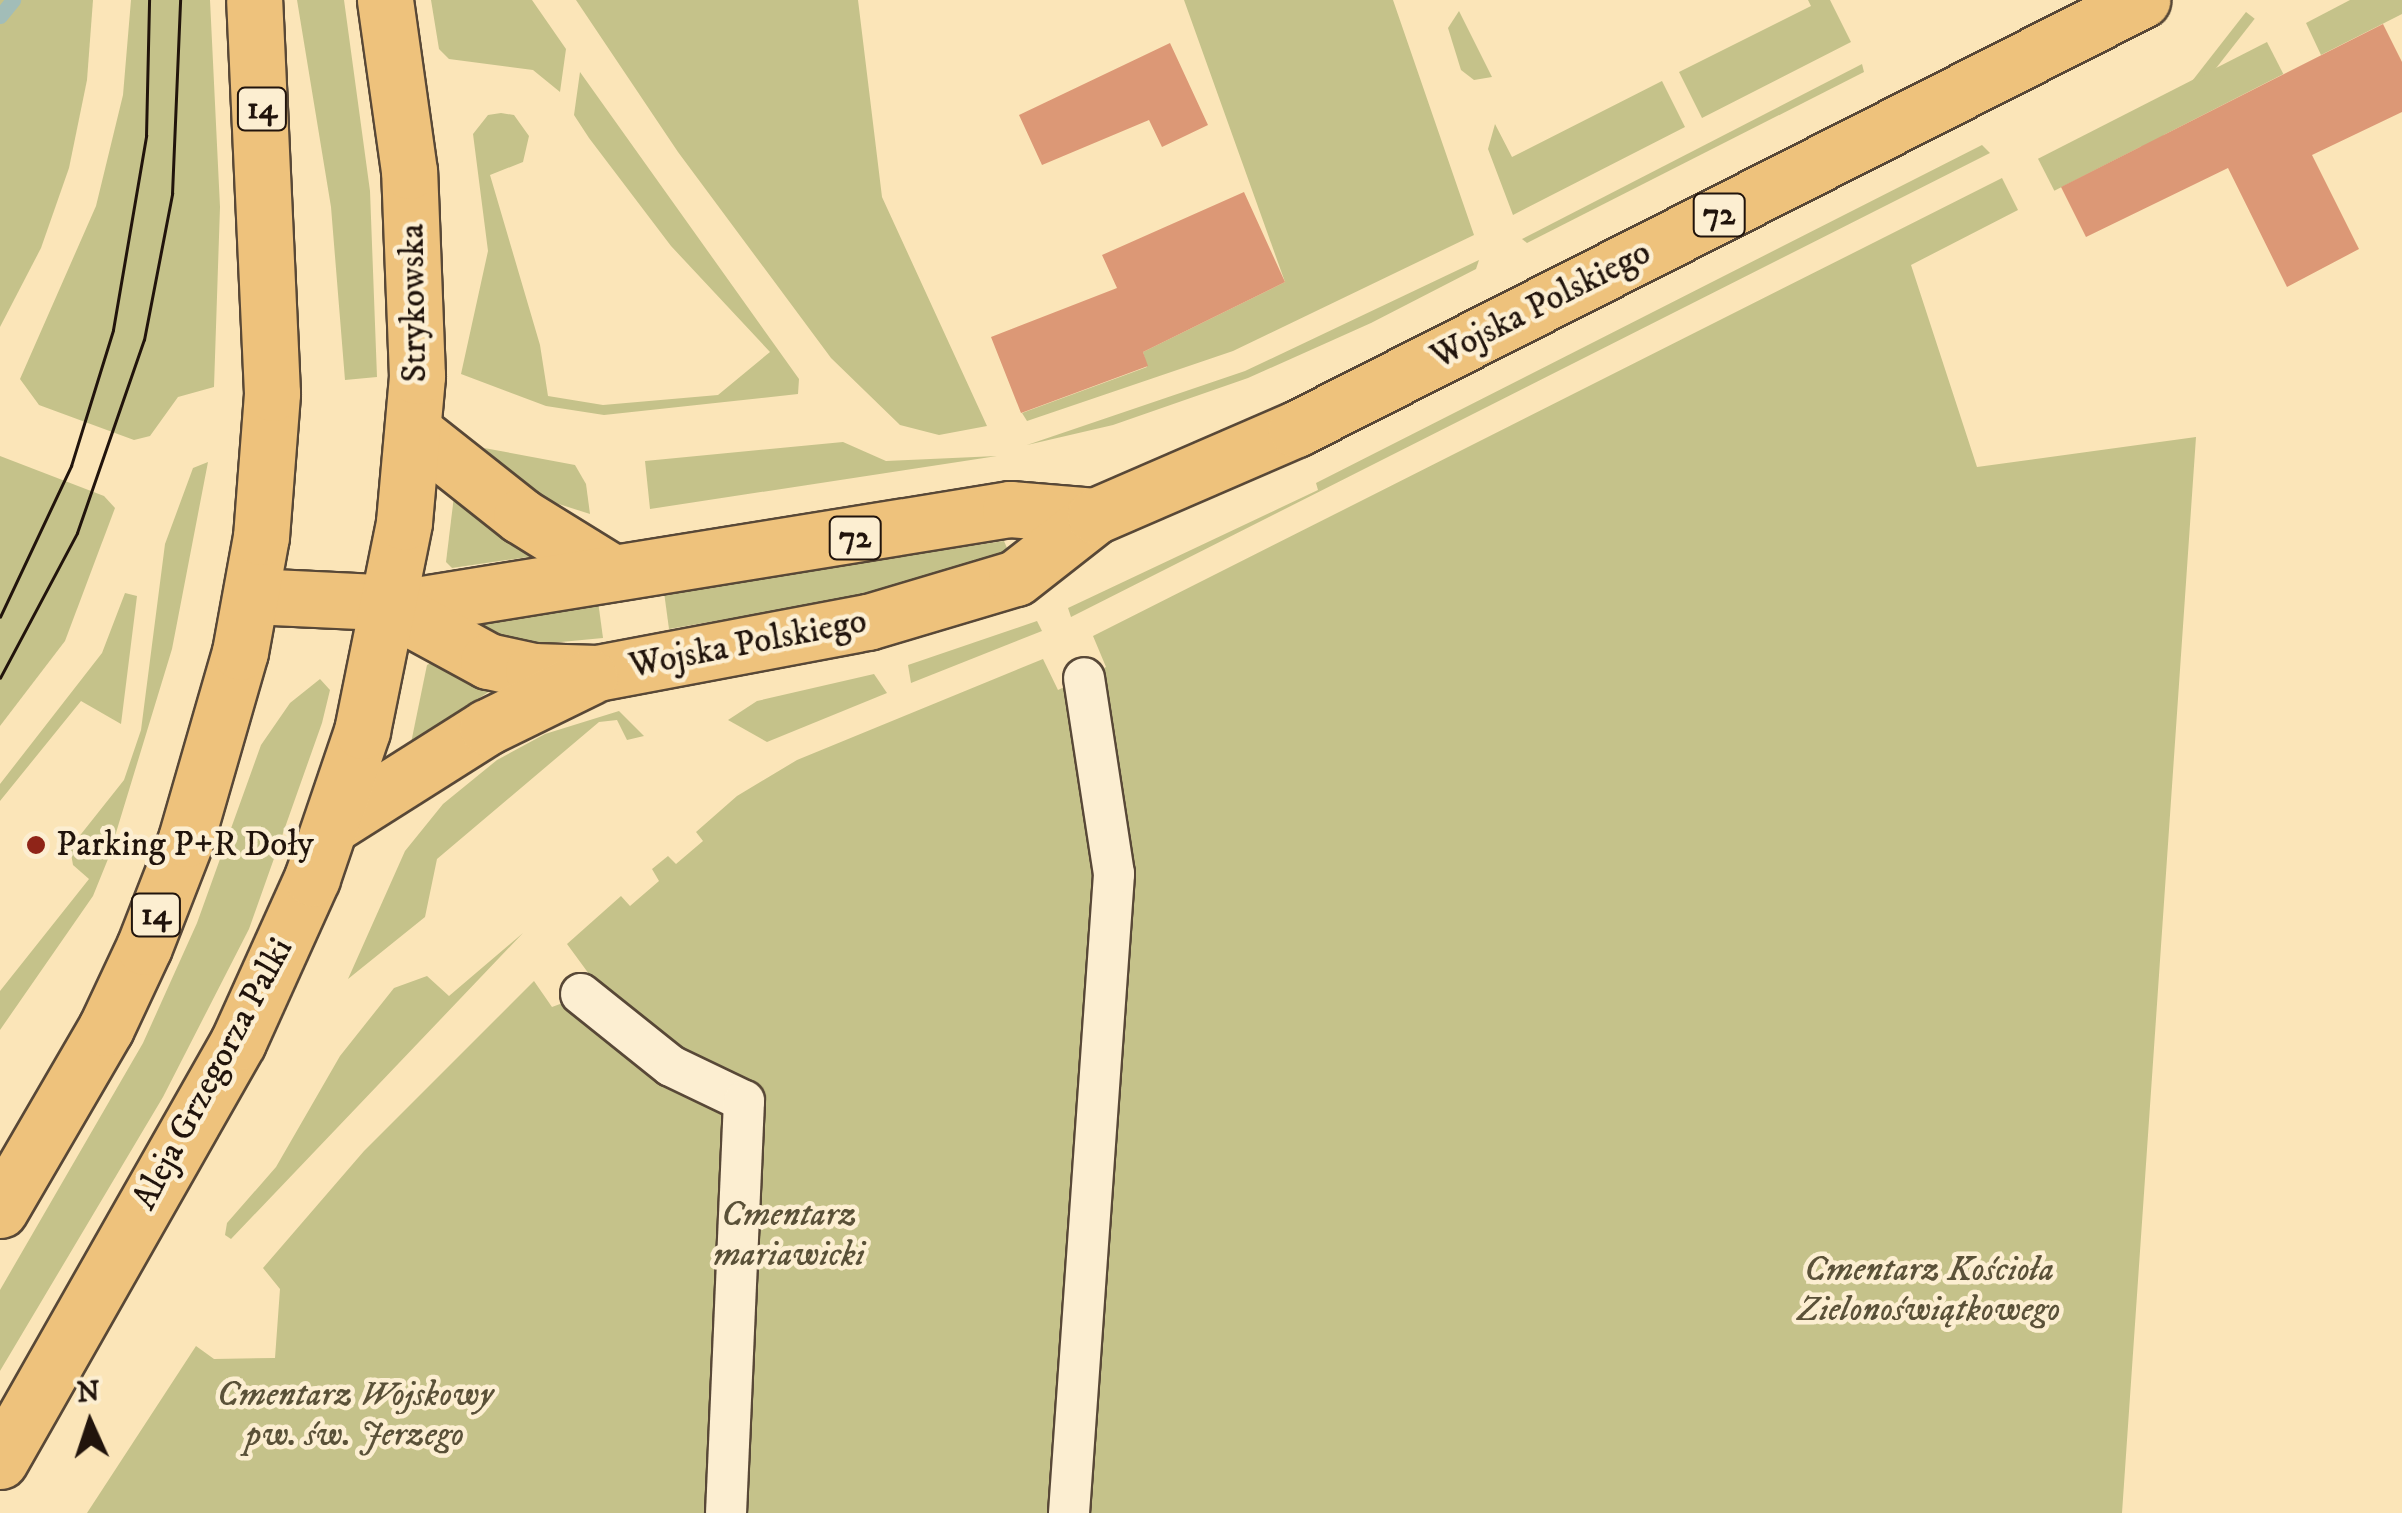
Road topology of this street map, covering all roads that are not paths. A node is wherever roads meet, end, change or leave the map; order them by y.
1 (254, 0) edge
2 (385, 0) edge
3 (2142, 0) edge
4 (414, 432) junction
5 (1095, 516) junction
6 (614, 574) junction
7 (252, 596) junction
8 (390, 607) junction
9 (597, 673) junction
10 (1084, 678) dead end
11 (332, 825) junction
12 (581, 994) dead end
13 (0, 1210) edge
14 (0, 1461) edge
15 (726, 1513) edge
16 (1069, 1513) edge

1 - 7 main road, 14
2 - 4 main road, Strykowska
3 - 5 main road, Wojska Polskiego / 72
4 - 6 main road
4 - 8 main road, Strykowska
5 - 6 main road, Wojska Polskiego / 72
5 - 9 main road, Wojska Polskiego / 72
6 - 8 main road, Wojska Polskiego
7 - 8 main road, Wojska Polskiego
7 - 13 main road, 14
8 - 9 main road, Wojska Polskiego / 72
8 - 11 main road, Aleja Grzegorza Palki
9 - 11 main road, 72
10 - 16 street
11 - 14 main road, Aleja Grzegorza Palki
12 - 15 street

